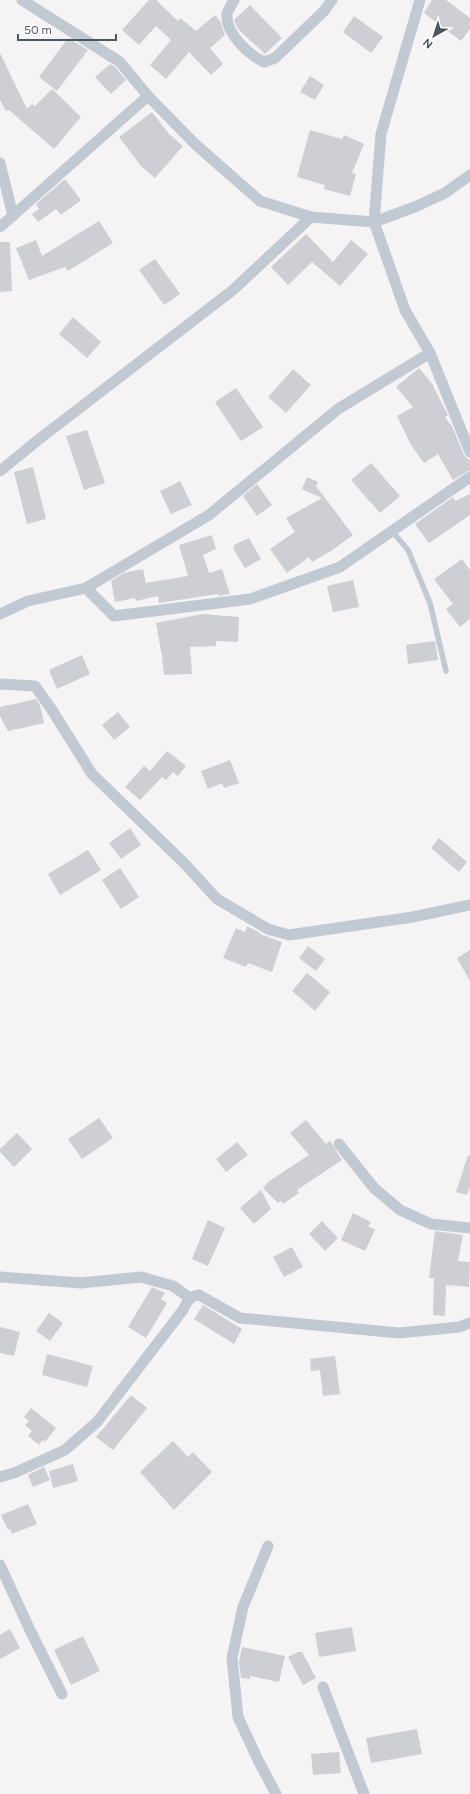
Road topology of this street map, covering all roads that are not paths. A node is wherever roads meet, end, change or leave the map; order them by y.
1 (22, 0) edge
2 (234, 0) edge
3 (332, 0) edge
4 (420, 0) edge
5 (148, 96) junction
6 (0, 163) edge
7 (470, 175) edge
8 (13, 216) junction
9 (311, 218) junction
10 (374, 222) junction
11 (0, 227) edge
12 (430, 353) junction
13 (470, 452) edge
14 (0, 472) edge
15 (470, 477) edge
16 (392, 531) junction
17 (86, 588) junction
18 (0, 614) edge
19 (446, 671) dead end
20 (0, 684) edge
21 (470, 905) edge
22 (339, 1144) dead end
23 (470, 1228) edge
24 (0, 1277) edge
25 (190, 1298) junction
26 (470, 1324) edge
27 (0, 1477) edge
28 (268, 1546) dead end
29 (0, 1565) edge
30 (323, 1687) dead end
31 (62, 1694) dead end
32 (276, 1794) edge
33 (364, 1794) edge

1 - 5 street
2 - 3 street
4 - 10 street
5 - 8 street
5 - 9 street
6 - 8 street
7 - 10 street
8 - 11 street
9 - 10 street
9 - 14 street
10 - 12 street
12 - 13 street
12 - 17 street
15 - 16 street
16 - 17 street
16 - 19 lane
17 - 18 street
20 - 21 street
22 - 23 street
24 - 25 street
25 - 26 street
25 - 27 street
28 - 32 street
29 - 31 street
30 - 33 street

